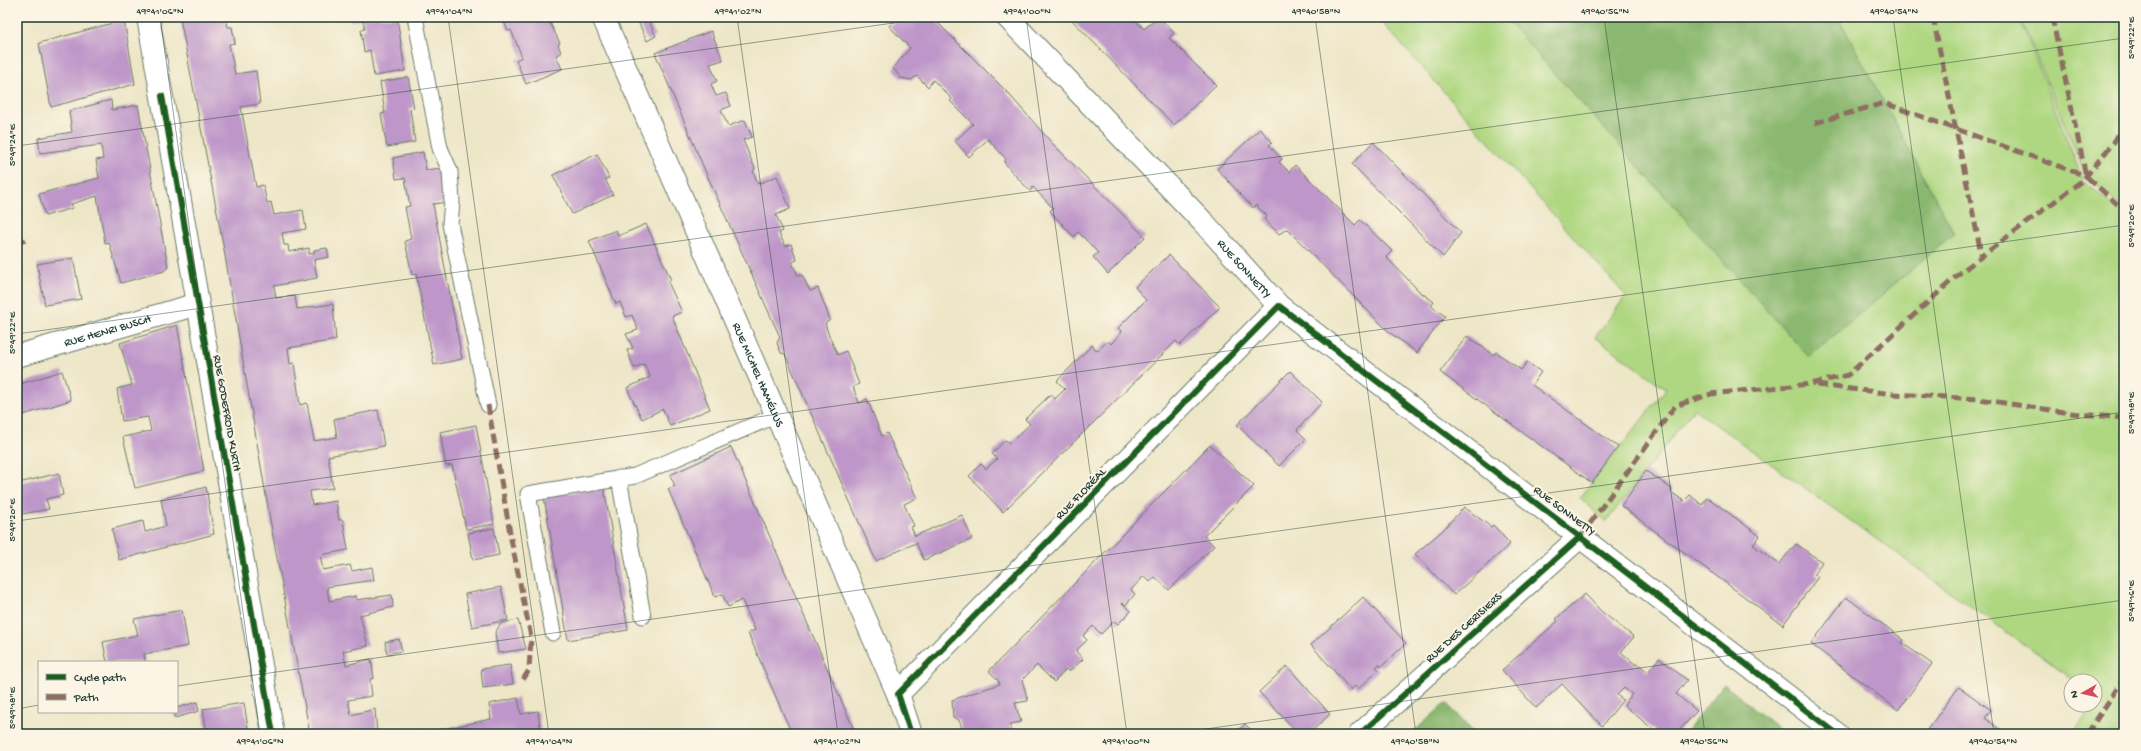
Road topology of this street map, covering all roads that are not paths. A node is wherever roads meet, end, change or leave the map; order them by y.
1 (148, 17) edge
2 (415, 17) edge
3 (603, 17) edge
4 (1007, 17) edge
5 (198, 304) junction
6 (1279, 306) junction
7 (17, 356) edge
8 (488, 405) dead end
9 (777, 415) junction
10 (619, 478) junction
11 (1581, 536) junction
12 (643, 616) dead end
13 (553, 633) dead end
14 (898, 694) junction
15 (273, 734) edge
16 (911, 734) edge
17 (1360, 734) edge
18 (1837, 734) edge

1 - 5 street, RUE GODEFROID KURTH
2 - 8 lane
3 - 9 street, RUE MICHEL HAMÉLIUS
4 - 6 street, RUE SONNETTY
5 - 7 street, RUE HENRI BUSCH
5 - 15 street, RUE GODEFROID KURTH
6 - 11 street, RUE SONNETTY
6 - 14 street, RUE FLORÉAL
9 - 10 lane
9 - 14 street, RUE MICHEL HAMÉLIUS
10 - 12 lane
10 - 13 lane
11 - 17 street, RUE DES CERISIERS
11 - 18 street, RUE SONNETTY
14 - 16 street, RUE MICHEL HAMÉLIUS

